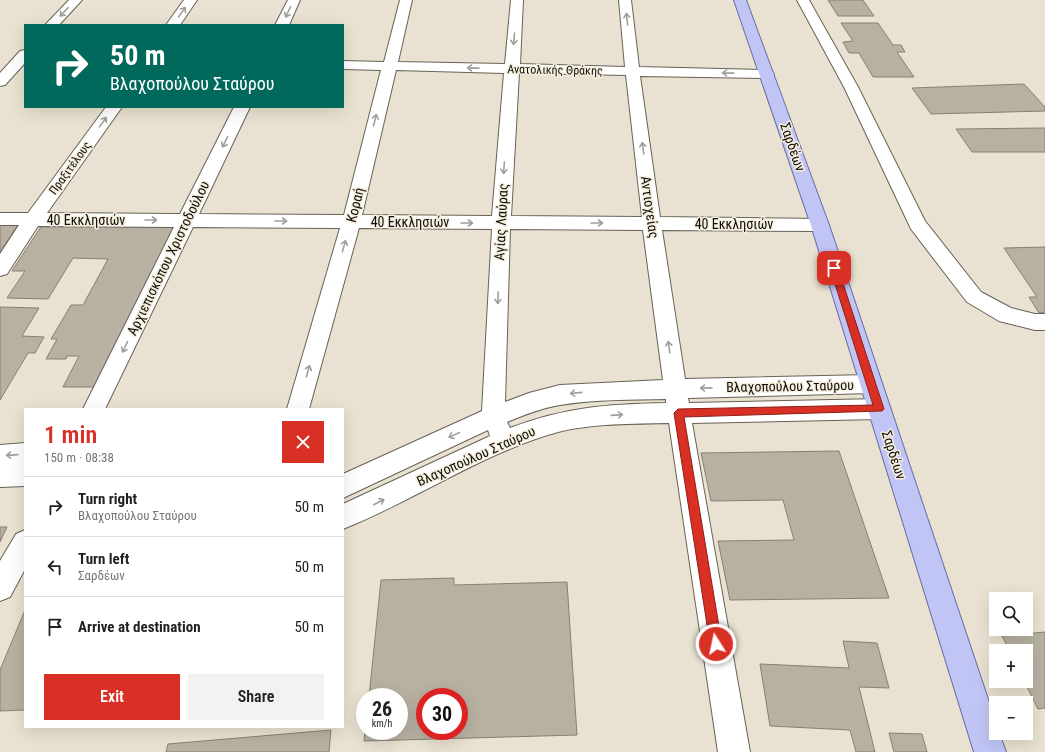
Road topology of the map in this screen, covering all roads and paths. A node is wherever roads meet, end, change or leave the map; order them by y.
1 (76, 0) edge
2 (191, 0) edge
3 (294, 0) edge
4 (406, 0) edge
5 (517, 0) edge
6 (626, 0) edge
7 (740, 0) edge
8 (803, 0) edge
9 (53, 24) edge
10 (174, 24) edge
11 (282, 24) edge
12 (23, 58) edge
13 (0, 60) edge
14 (344, 65) edge
15 (388, 66) junction
16 (511, 69) junction
17 (632, 72) junction
18 (768, 74) junction
19 (0, 82) edge
20 (113, 108) edge
21 (242, 108) edge
22 (0, 219) edge
23 (33, 219) junction
24 (187, 221) junction
25 (351, 222) junction
26 (501, 223) junction
27 (653, 224) junction
28 (820, 225) junction
29 (0, 269) edge
30 (1045, 322) edge
31 (871, 384) junction
32 (676, 401) junction
33 (94, 408) edge
34 (298, 408) edge
35 (879, 409) junction
36 (493, 416) junction
37 (506, 441) junction
38 (24, 454) edge
39 (0, 456) edge
40 (24, 475) edge
41 (0, 476) edge
42 (344, 486) edge
43 (344, 517) edge
44 (24, 545) edge
45 (0, 587) edge
46 (734, 752) edge
47 (990, 752) edge

1 -> 9 street
10 -> 2 street
3 -> 11 street
4 - 15 street, Κοραή
5 -> 16 street, Αγίας Λαύρας
17 -> 6 street, Αντιοχείας
7 - 18 main road, Σαρδέων
8 - 30 street
12 - 13 street
12 - 19 street
14 - 15 street, Ανατολικής Θράκης
16 -> 15 street, Ανατολικής Θράκης
25 -> 15 street, Κοραή
16 - 17 street, Ανατολικής Θράκης
16 -> 26 street, Αγίας Λαύρας
18 -> 17 street, Ανατολικής Θράκης
27 -> 17 street, Αντιοχείας
18 - 28 main road, Σαρδέων
23 -> 20 street, Πραξιτέλους
21 -> 24 street, Αρχιεπισκόπου Χριστοδούλου
22 - 23 street, 40 Εκκλησιών
23 -> 24 street, 40 Εκκλησιών
23 - 29 street, Πραξιτέλους
24 -> 25 street, 40 Εκκλησιών
24 -> 33 street, Αρχιεπισκόπου Χριστοδούλου
25 -> 26 street, 40 Εκκλησιών
34 -> 25 street, Κοραή
26 -> 27 street, 40 Εκκλησιών
26 -> 36 street, Αγίας Λαύρας
27 - 28 street, 40 Εκκλησιών
32 -> 27 street, Αντιοχείας
28 - 31 main road, Σαρδέων
31 -> 32 street, Βλαχοπούλου Σταύρου
31 - 35 main road, Σαρδέων
32 - 35 street, Βλαχοπούλου Σταύρου
32 -> 36 street, Βλαχοπούλου Σταύρου
37 -> 32 street, Βλαχοπούλου Σταύρου
32 - 46 street, Αντιοχείας
35 - 47 main road, Σαρδέων
36 - 37 street, Αγίας Λαύρας
36 -> 42 street, Βλαχοπούλου Σταύρου
43 -> 37 street, Βλαχοπούλου Σταύρου
38 -> 39 street
40 - 41 street
44 - 45 street

